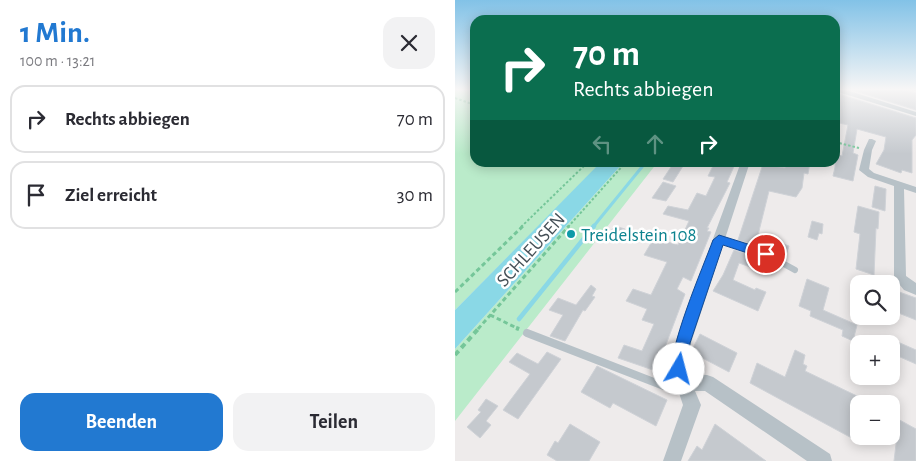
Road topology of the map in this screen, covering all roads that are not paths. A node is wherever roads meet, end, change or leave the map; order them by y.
1 (870, 146) road end
2 (744, 167) edge
3 (899, 184) junction
4 (916, 190) edge
5 (719, 240) junction
6 (795, 270) dead end
7 (916, 289) edge
8 (527, 332) road end
9 (684, 382) junction
10 (672, 461) edge
11 (823, 461) edge

1 - 3 street
2 - 5 street
3 - 4 street
3 - 7 street
5 - 6 lane
5 - 9 street
8 - 9 lane
9 - 10 street
9 - 11 street

